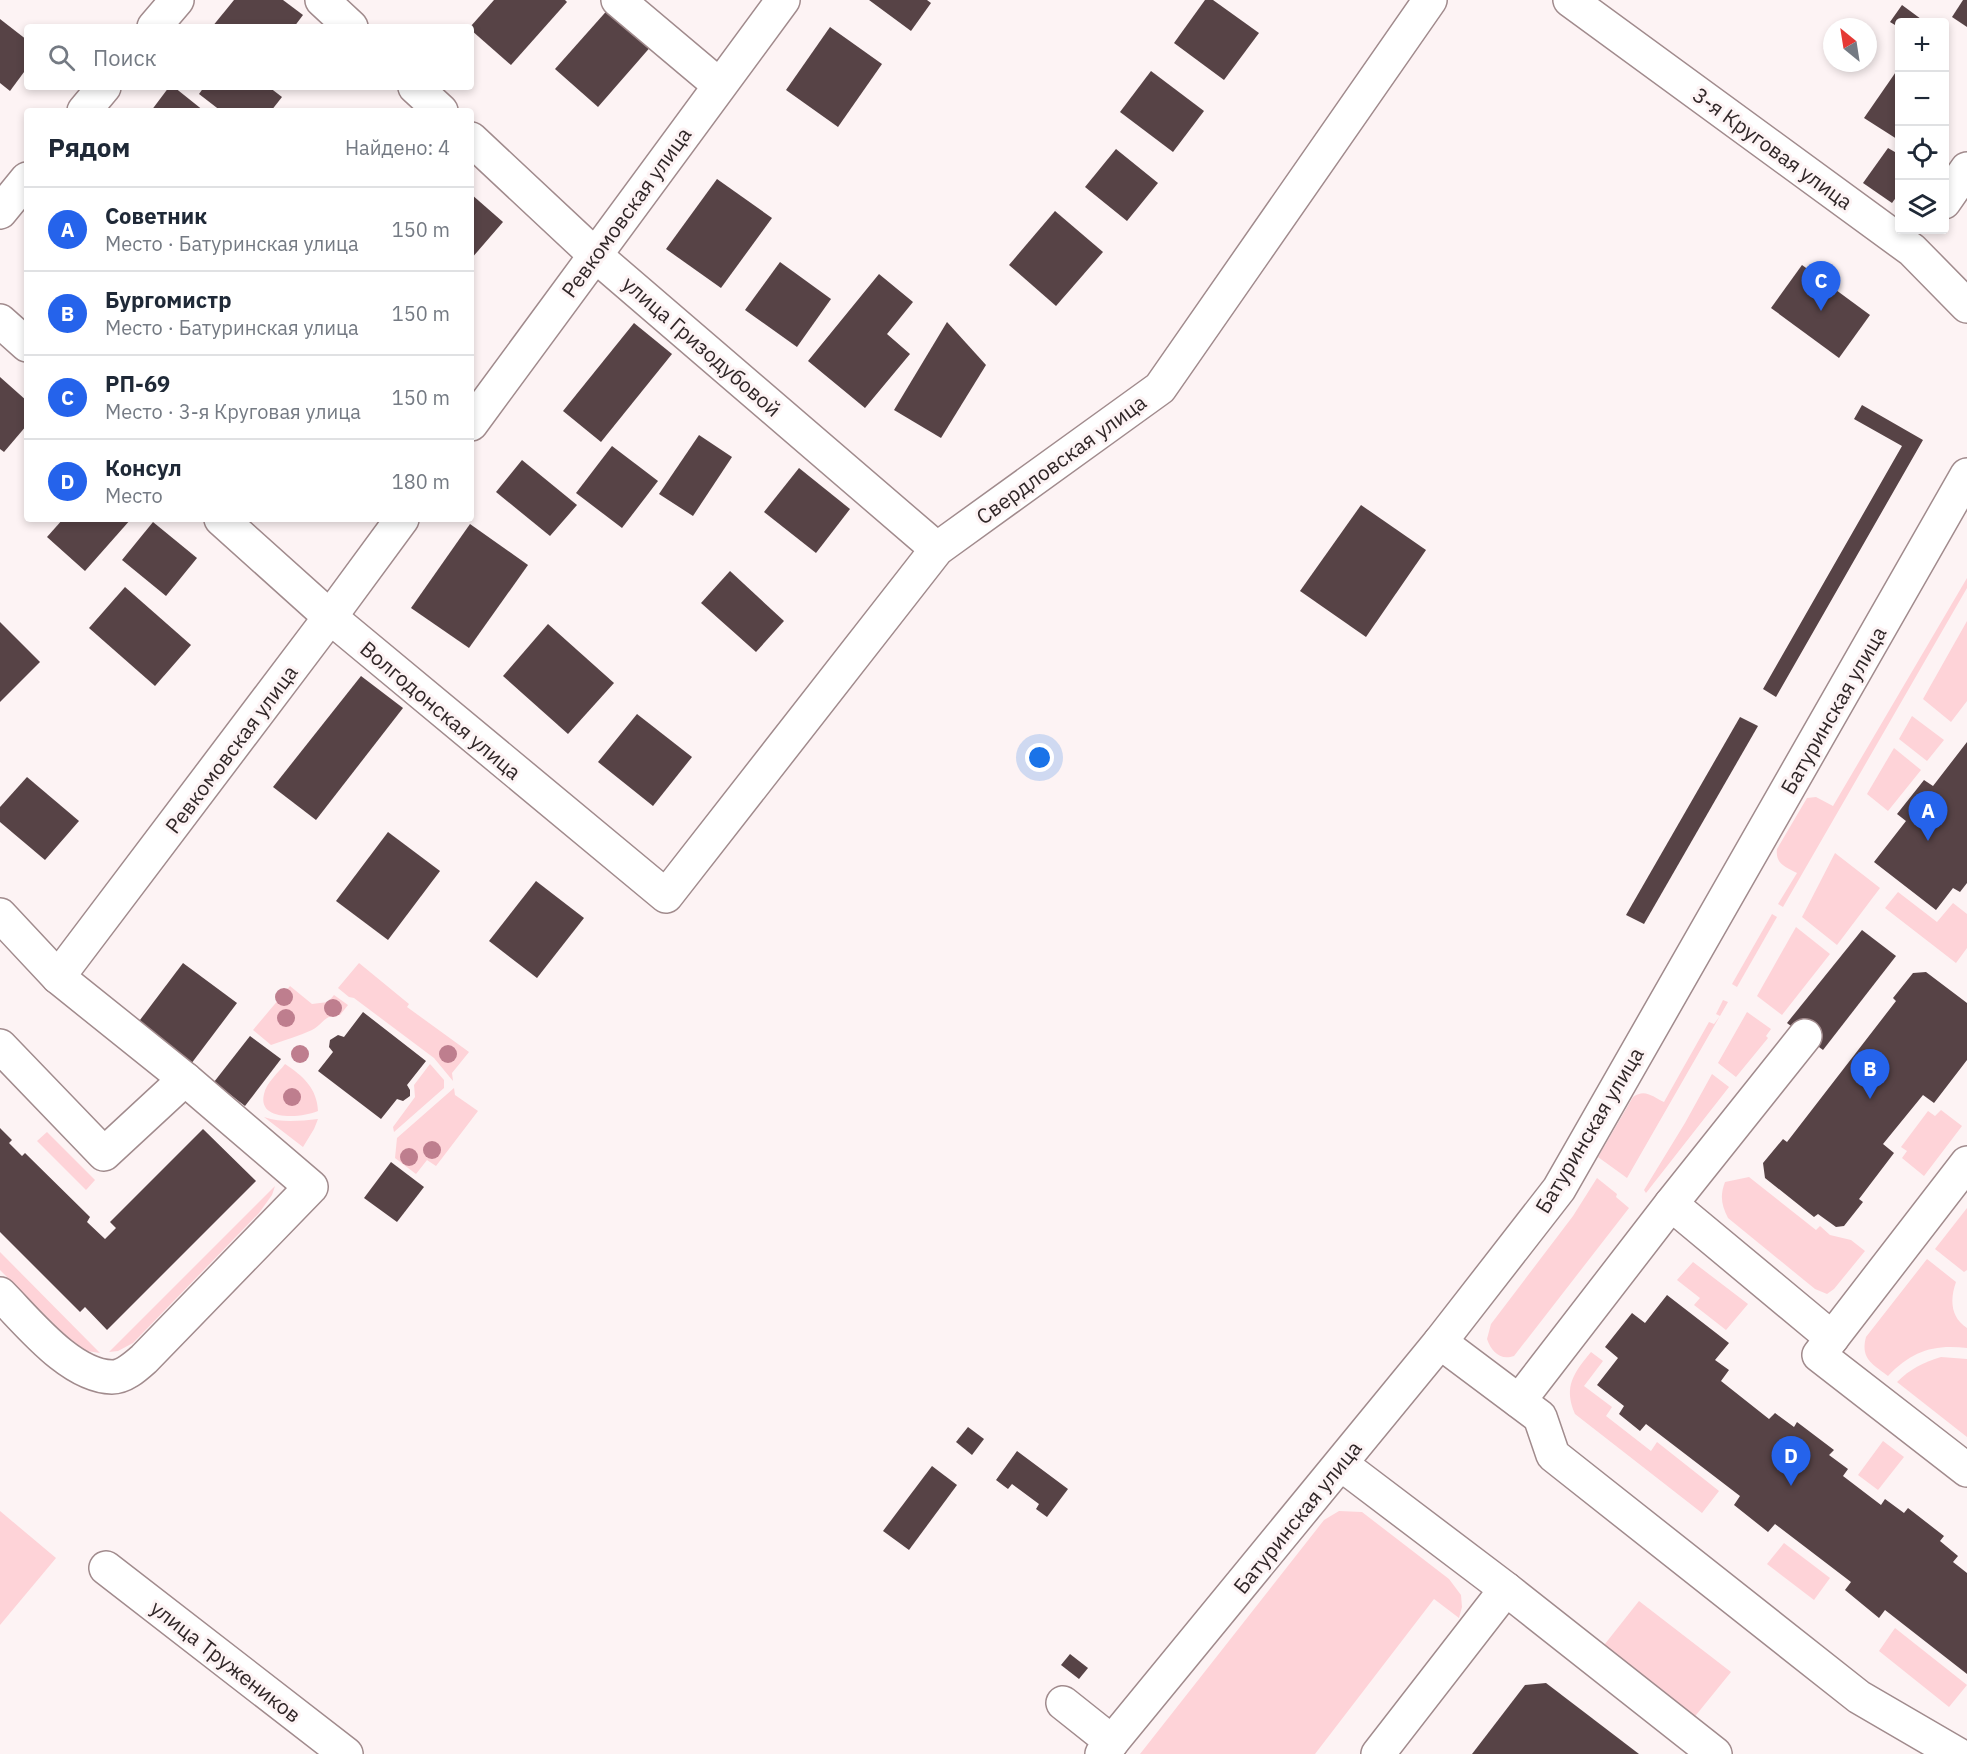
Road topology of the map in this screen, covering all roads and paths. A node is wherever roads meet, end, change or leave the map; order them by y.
1 (177, 0) edge
2 (322, 0) edge
3 (618, 0) edge
4 (783, 0) edge
5 (1430, 0) edge
6 (1570, 0) edge
7 (157, 24) edge
8 (348, 24) edge
9 (719, 86) junction
10 (102, 90) edge
11 (418, 90) edge
12 (86, 108) edge
13 (438, 108) edge
14 (474, 142) edge
15 (1967, 169) edge
16 (24, 183) edge
17 (1949, 195) edge
18 (0, 212) edge
19 (1919, 240) edge
20 (595, 255) junction
21 (1967, 306) edge
22 (0, 321) edge
23 (24, 342) edge
24 (474, 420) edge
25 (1967, 475) edge
26 (224, 522) edge
27 (400, 522) edge
28 (937, 549) junction
29 (330, 617) junction
30 (666, 896) joint
31 (0, 915) edge
32 (58, 977) junction
33 (1805, 1036) dead end
34 (0, 1046) edge
35 (185, 1079) junction
36 (1967, 1163) edge
37 (1671, 1204) junction
38 (0, 1294) edge
39 (1832, 1338) junction
40 (1440, 1342) junction
41 (1519, 1401) junction
42 (1341, 1464) junction
43 (1967, 1470) edge
44 (106, 1568) dead end
45 (1506, 1589) junction
46 (1063, 1703) dead end
47 (1107, 1748) edge
48 (346, 1754) edge
49 (1378, 1754) edge
50 (1715, 1754) edge
51 (1957, 1754) edge

1 - 7 street
2 - 8 street
3 - 9 street
4 - 9 street, Ревкомовская улица
5 - 28 street, Свердловская улица
6 - 19 street, 3-я Круговая улица
9 - 20 street, Ревкомовская улица
10 - 12 street
11 - 13 street
14 - 20 street, улица Гризодубовой
15 - 17 street
16 - 18 street
19 - 21 street, 3-я Круговая улица
20 - 24 street, Ревкомовская улица
20 - 28 street, улица Гризодубовой
22 - 23 street
25 - 40 street, Батуринская улица
26 - 29 street, Волгодонская улица
27 - 29 street, Ревкомовская улица
28 - 30 street, Свердловская улица
29 - 30 street, Волгодонская улица
29 - 32 street, Ревкомовская улица
31 - 32 street
32 - 35 street
33 - 37 street
34 - 35 street
35 - 38 street
36 - 39 street
37 - 39 street
37 - 41 street
39 - 43 street
40 - 41 street
40 - 42 street, Батуринская улица
41 - 51 street
42 - 45 street
42 - 47 street, Батуринская улица
44 - 48 street, улица Тружеников
45 - 49 street
45 - 50 street
46 - 47 street

